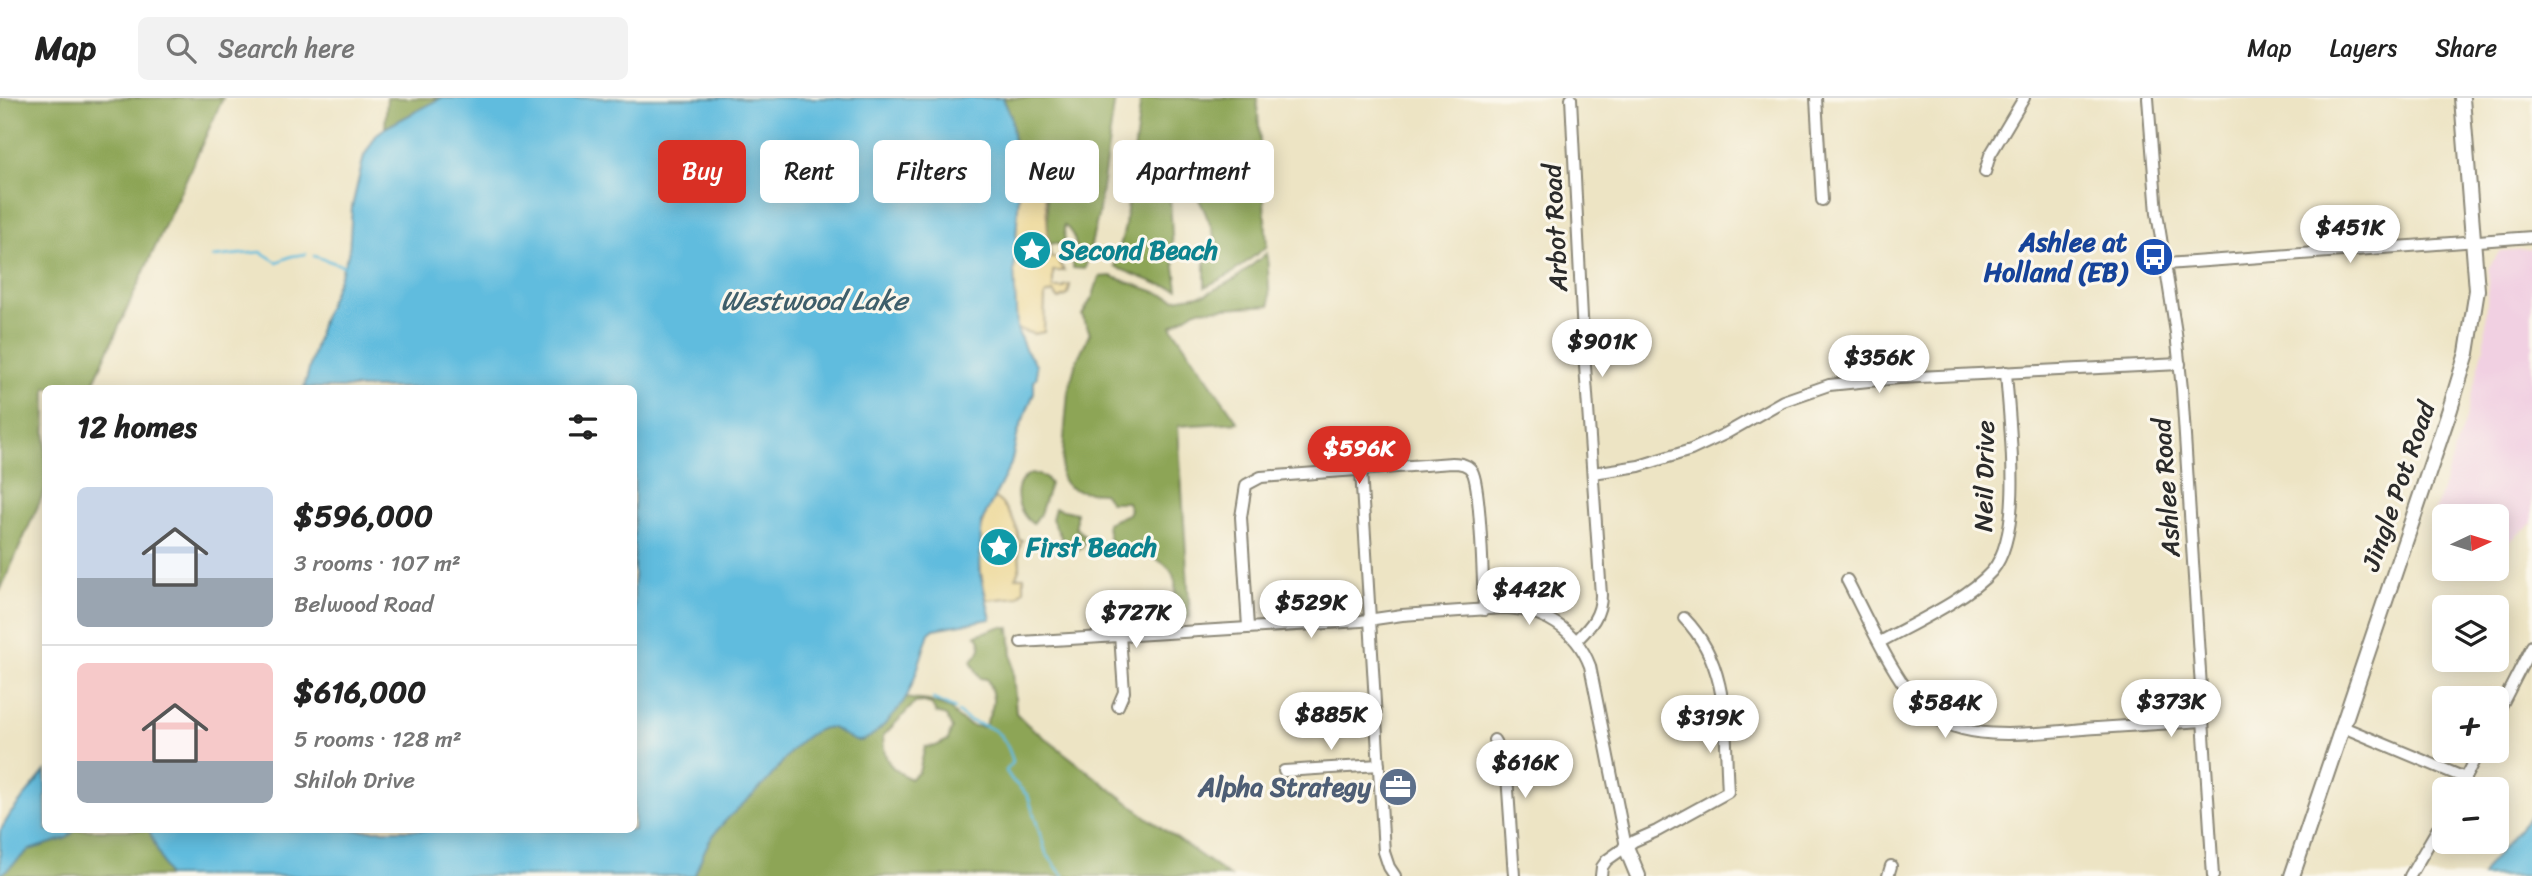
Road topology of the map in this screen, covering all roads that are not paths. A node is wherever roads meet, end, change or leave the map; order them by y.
1 (1571, 98) edge
2 (1816, 98) edge
3 (2024, 98) edge
4 (2148, 98) edge
5 (2462, 98) edge
6 (1985, 172) dead end
7 (1822, 200) dead end
8 (2532, 237) edge
9 (2474, 240) junction
10 (2166, 264) junction
11 (2180, 365) junction
12 (2007, 372) junction
13 (1361, 470) junction
14 (1593, 473) junction
15 (1847, 580) dead end
16 (1484, 610) junction
17 (1684, 618) dead end
18 (1370, 620) junction
19 (1248, 627) junction
20 (1120, 635) junction
21 (1577, 640) junction
22 (1021, 642) dead end
23 (1881, 642) junction
24 (2532, 646) edge
25 (2509, 691) edge
26 (1118, 706) dead end
27 (2203, 721) junction
28 (2343, 727) junction
29 (1494, 740) dead end
30 (1379, 765) junction
31 (1284, 771) dead end
32 (2463, 777) edge
33 (2432, 838) edge
34 (1626, 847) junction
35 (1395, 876) edge
36 (1514, 876) edge
37 (1601, 876) edge
38 (1638, 876) edge
39 (2213, 876) edge
40 (2292, 876) edge
41 (2410, 876) edge

1 - 14 street, Arbot Road
2 - 7 street
3 - 6 street
4 - 10 street, Ashlee Road
5 - 9 street, Jingle Pot Road
8 - 9 street
9 - 10 street
9 - 28 street, Jingle Pot Road
10 - 11 street, Ashlee Road
11 - 12 street
11 - 27 street, Ashlee Road
12 - 14 street
12 - 23 street, Neil Drive
13 - 16 street
13 - 18 street
13 - 19 street
14 - 21 street, Arbot Road
15 - 23 street
16 - 18 street
16 - 21 street
17 - 34 street
18 - 19 street
18 - 30 street
19 - 20 street
20 - 22 street
20 - 26 street
21 - 34 street
23 - 27 street
24 - 25 street
27 - 39 street, Ashlee Road
28 - 32 street
28 - 40 street, Jingle Pot Road
29 - 36 street
30 - 31 street
30 - 35 street
33 - 41 street
34 - 37 street
34 - 38 street

